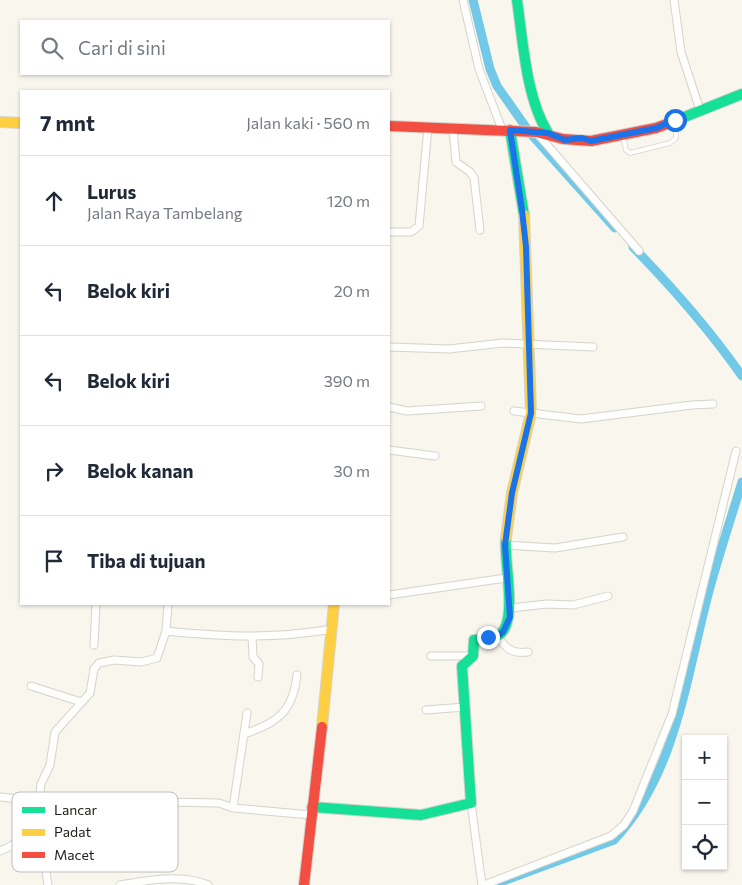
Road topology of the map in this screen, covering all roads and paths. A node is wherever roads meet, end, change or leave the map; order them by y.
1 (463, 0) edge
2 (517, 0) edge
3 (674, 0) edge
4 (742, 94) edge
5 (700, 108) junction
6 (675, 120) junction
7 (0, 122) edge
8 (20, 122) edge
9 (390, 126) edge
10 (428, 127) junction
11 (453, 129) junction
12 (510, 131) junction
13 (536, 132) junction
14 (548, 133) junction
15 (623, 136) junction
16 (480, 230) dead end
17 (390, 232) edge
18 (639, 251) dead end
19 (529, 343) junction
20 (390, 347) edge
21 (593, 347) dead end
22 (713, 404) dead end
23 (390, 406) edge
24 (481, 406) dead end
25 (514, 411) dead end
26 (531, 413) junction
27 (390, 450) edge
28 (736, 451) dead end
29 (435, 456) dead end
30 (623, 537) dead end
31 (505, 545) junction
32 (506, 578) junction
33 (390, 595) edge
34 (608, 596) dead end
35 (96, 605) edge
36 (168, 605) edge
37 (334, 605) edge
38 (511, 608) junction
39 (333, 629) junction
40 (166, 631) junction
41 (497, 636) junction
42 (252, 638) junction
43 (94, 645) dead end
44 (528, 652) dead end
45 (431, 656) dead end
46 (473, 656) junction
47 (297, 675) dead end
48 (258, 677) dead end
49 (31, 686) dead end
50 (82, 702) junction
51 (465, 707) junction
52 (426, 710) dead end
53 (247, 713) dead end
54 (244, 734) junction
55 (40, 792) edge
56 (178, 802) edge
57 (471, 803) junction
58 (233, 808) junction
59 (312, 811) junction
60 (12, 845) edge
61 (0, 851) edge
62 (44, 872) edge
63 (48, 885) edge
64 (120, 885) edge
65 (208, 885) edge
66 (304, 885) edge
67 (483, 885) edge

1 - 12 street
2 - 14 street
3 - 5 street
4 - 5 street
5 - 6 street
6 - 15 street
6 - 15 lane
7 - 8 street
9 - 10 street
10 - 11 street
10 - 17 street
11 - 12 street
11 - 16 street
12 - 13 street
12 - 19 street
13 - 14 street
13 - 18 street
14 - 15 street
19 - 20 street
19 - 21 street
19 - 26 street
22 - 26 street
23 - 24 street
25 - 26 street
26 - 31 street
27 - 29 street
28 - 67 street
30 - 31 street
31 - 32 street
32 - 33 street
32 - 38 street
34 - 38 street
35 - 43 street
36 - 40 street
37 - 39 street
38 - 41 street
39 - 42 street
39 - 59 street
40 - 42 street
40 - 50 street
41 - 44 street
41 - 46 street
42 - 48 street
45 - 46 street
46 - 51 street
47 - 54 street
49 - 50 street
50 - 55 street
51 - 52 street
51 - 57 street
53 - 54 street
54 - 58 street
56 - 58 street
57 - 59 street
57 - 67 street
58 - 59 street
59 - 66 street
60 - 61 street
62 - 63 street
64 - 65 street

